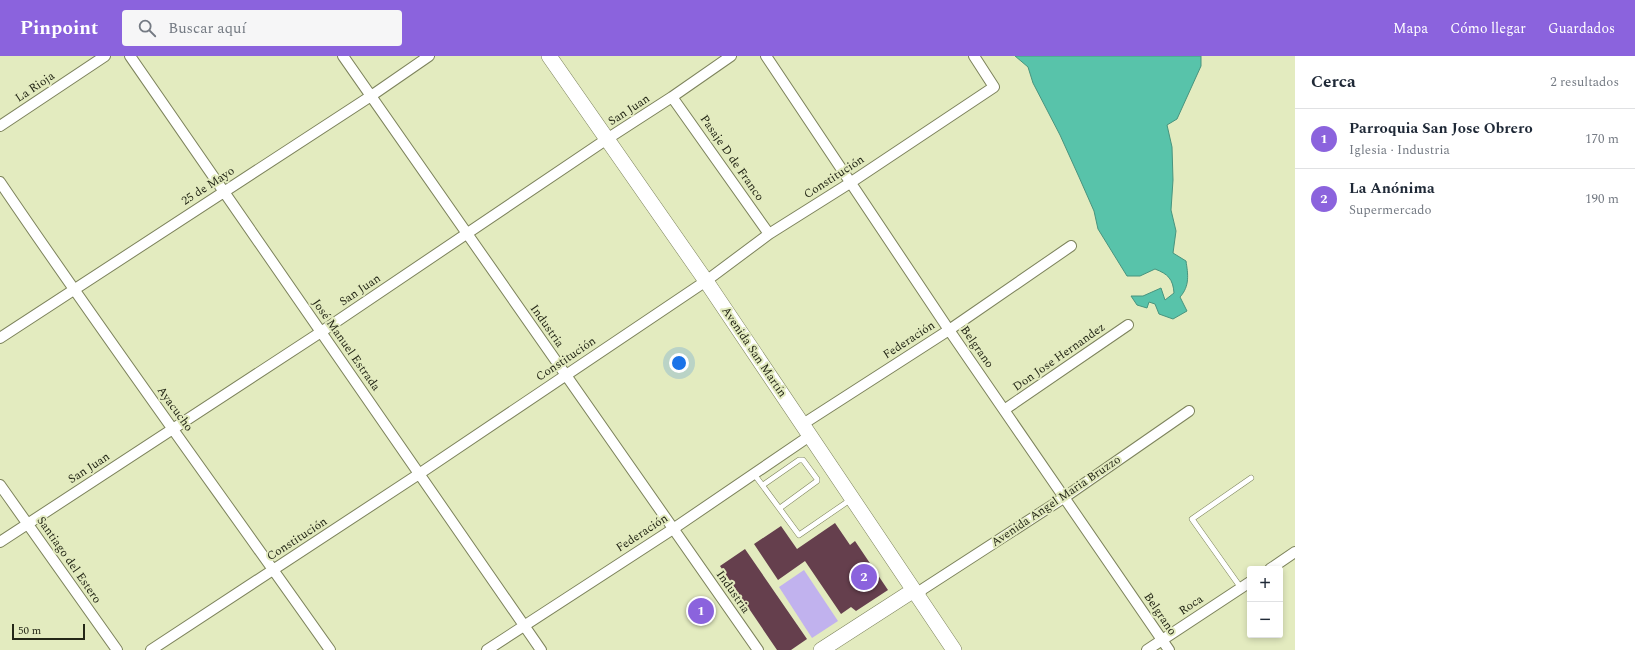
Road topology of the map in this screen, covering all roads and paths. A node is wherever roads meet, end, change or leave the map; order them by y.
1 (105, 56) edge
2 (130, 56) edge
3 (343, 56) edge
4 (429, 56) edge
5 (550, 56) edge
6 (731, 56) edge
7 (766, 56) edge
8 (974, 56) edge
9 (371, 96) junction
10 (672, 97) junction
11 (0, 126) edge
12 (607, 140) junction
13 (0, 182) edge
14 (850, 183) junction
15 (223, 192) junction
16 (467, 234) junction
17 (769, 234) junction
18 (1071, 246) dead end
19 (706, 281) junction
20 (73, 289) junction
21 (1128, 325) dead end
22 (949, 330) junction
23 (321, 332) junction
24 (0, 338) edge
25 (566, 375) junction
26 (1004, 410) junction
27 (1189, 412) dead end
28 (174, 429) junction
29 (807, 429) junction
30 (419, 474) junction
31 (754, 474) junction
32 (1251, 478) dead end
33 (0, 485) edge
34 (763, 485) junction
35 (1065, 497) junction
36 (853, 498) junction
37 (780, 508) junction
38 (27, 523) junction
39 (673, 529) junction
40 (0, 542) edge
41 (1295, 552) edge
42 (1274, 566) edge
43 (274, 570) junction
44 (1246, 585) edge
45 (918, 591) junction
46 (524, 625) junction
47 (1163, 640) junction
48 (117, 650) edge
49 (151, 650) edge
50 (330, 650) edge
51 (487, 650) edge
52 (541, 650) edge
53 (758, 650) edge
54 (820, 650) edge
55 (833, 650) edge
56 (954, 650) edge
57 (1147, 650) edge
58 (1169, 650) edge

1 - 11 street, La Rioja
2 - 15 street, José Manuel Estrada
3 - 9 street, Industria
4 - 9 street, 25 de Mayo
5 - 12 street, Avenida San Martín
6 - 10 street, San Juan
7 - 14 street, Belgrano
8 - 14 street, Constitución
9 - 15 street, 25 de Mayo
9 - 16 street, Industria
10 - 12 street, San Juan
10 - 17 street, Pasaje D de Franco
12 - 16 street, San Juan
12 - 19 street, Avenida San Martín
13 - 20 street, Ayacucho
14 - 17 street, Constitución
14 - 22 street, Belgrano
15 - 20 street, 25 de Mayo
15 - 23 street, José Manuel Estrada
16 - 23 street, San Juan
16 - 25 street, Industria
17 - 19 street, Constitución
18 - 22 street, Federación
19 - 25 street, Constitución
19 - 29 street, Avenida San Martín
20 - 24 street, 25 de Mayo
20 - 28 street, Ayacucho
21 - 26 street, Don Jose Hernandez
22 - 26 street, Belgrano
22 - 29 street, Federación
23 - 28 street, San Juan
23 - 30 street, José Manuel Estrada
25 - 30 street, Constitución
25 - 39 street, Industria
26 - 35 street, Belgrano
27 - 35 street, Avenida Angel Maria Bruzzo
28 - 38 street, San Juan
28 - 43 street, Ayacucho
29 - 31 street, Federación
29 - 36 street, Avenida San Martín
30 - 43 street, Constitución
30 - 46 street, José Manuel Estrada
31 - 34 lane
31 - 39 street, Federación
32 - 44 lane
33 - 38 street, Santiago del Estero
34 - 37 lane
34 - 37 lane
35 - 45 street, Avenida Angel Maria Bruzzo
35 - 47 street, Belgrano
36 - 37 lane
36 - 45 street, Avenida San Martín
38 - 40 street, San Juan
38 - 48 street, Santiago del Estero
39 - 46 street, Federación
39 - 53 street, Industria
41 - 42 street
43 - 49 street, Constitución
43 - 50 street, Ayacucho
44 - 47 street, Roca
45 - 54 street, Avenida Angel Maria Bruzzo
45 - 55 street, Avenida Angel Maria Bruzzo
45 - 56 street, Avenida San Martín
46 - 51 street, Federación
46 - 52 street, José Manuel Estrada
47 - 57 street, Roca
47 - 58 street, Belgrano

